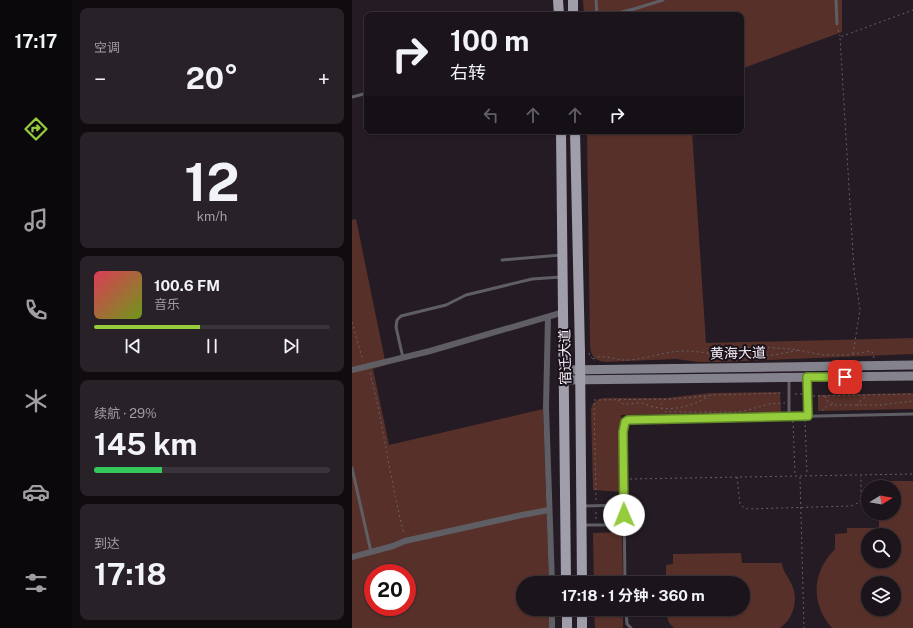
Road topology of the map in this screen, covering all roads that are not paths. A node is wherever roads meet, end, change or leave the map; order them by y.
1 (558, 0) edge
2 (573, 0) edge
3 (596, 0) edge
4 (663, 0) edge
5 (836, 0) edge
6 (559, 12) edge
7 (573, 12) edge
8 (597, 12) edge
9 (622, 12) edge
10 (837, 24) road end
11 (364, 94) edge
12 (352, 97) edge
13 (561, 134) edge
14 (575, 134) edge
15 (563, 255) junction
16 (502, 260) dead end
17 (563, 277) junction
18 (564, 312) junction
19 (548, 317) junction
20 (403, 358) junction
21 (913, 364) edge
22 (580, 369) junction
23 (352, 370) edge
24 (564, 370) junction
25 (913, 376) edge
26 (788, 377) junction
27 (807, 377) junction
28 (564, 380) junction
29 (580, 380) junction
30 (913, 414) edge
31 (791, 416) junction
32 (806, 416) junction
33 (352, 468) edge
34 (624, 505) junction
35 (581, 506) junction
36 (549, 510) junction
37 (624, 524) junction
38 (581, 525) junction
39 (371, 552) junction
40 (352, 556) edge
41 (552, 576) edge
42 (566, 576) edge
43 (582, 576) edge
44 (625, 576) edge
45 (552, 616) edge
46 (567, 616) edge
47 (582, 616) edge
48 (626, 616) edge
49 (552, 628) edge
50 (567, 628) edge
51 (582, 628) edge
52 (631, 628) edge

1 - 6 main road
2 - 7 main road
3 - 8 lane
4 - 9 lane
5 - 10 lane
11 - 12 lane
13 - 15 main road, 宿迁大道
14 - 22 main road, 宿迁大道
15 - 16 lane
15 - 17 main road, 宿迁大道
17 - 18 main road, 宿迁大道
17 - 20 lane
18 - 19 street
18 - 24 main road, 宿迁大道
19 - 20 street
19 - 36 street
20 - 23 street
21 - 22 main road, 黄海大道
22 - 24 main road, 黄海大道
22 - 29 main road, 宿迁大道
24 - 28 main road, 宿迁大道
25 - 27 main road, 黄海大道
26 - 27 main road, 黄海大道
26 - 29 main road, 黄海大道
26 - 31 lane
27 - 32 lane
28 - 29 main road, 黄海大道
28 - 42 main road, 宿迁大道
29 - 35 main road, 宿迁大道
30 - 32 lane
31 - 32 lane
31 - 34 lane
33 - 39 lane
34 - 35 lane
34 - 37 lane
35 - 38 main road, 宿迁大道
36 - 39 street
36 - 41 street
37 - 38 lane
37 - 44 lane
38 - 43 main road, 宿迁大道
39 - 40 street
45 - 49 street
46 - 50 main road
47 - 51 main road
48 - 52 lane

